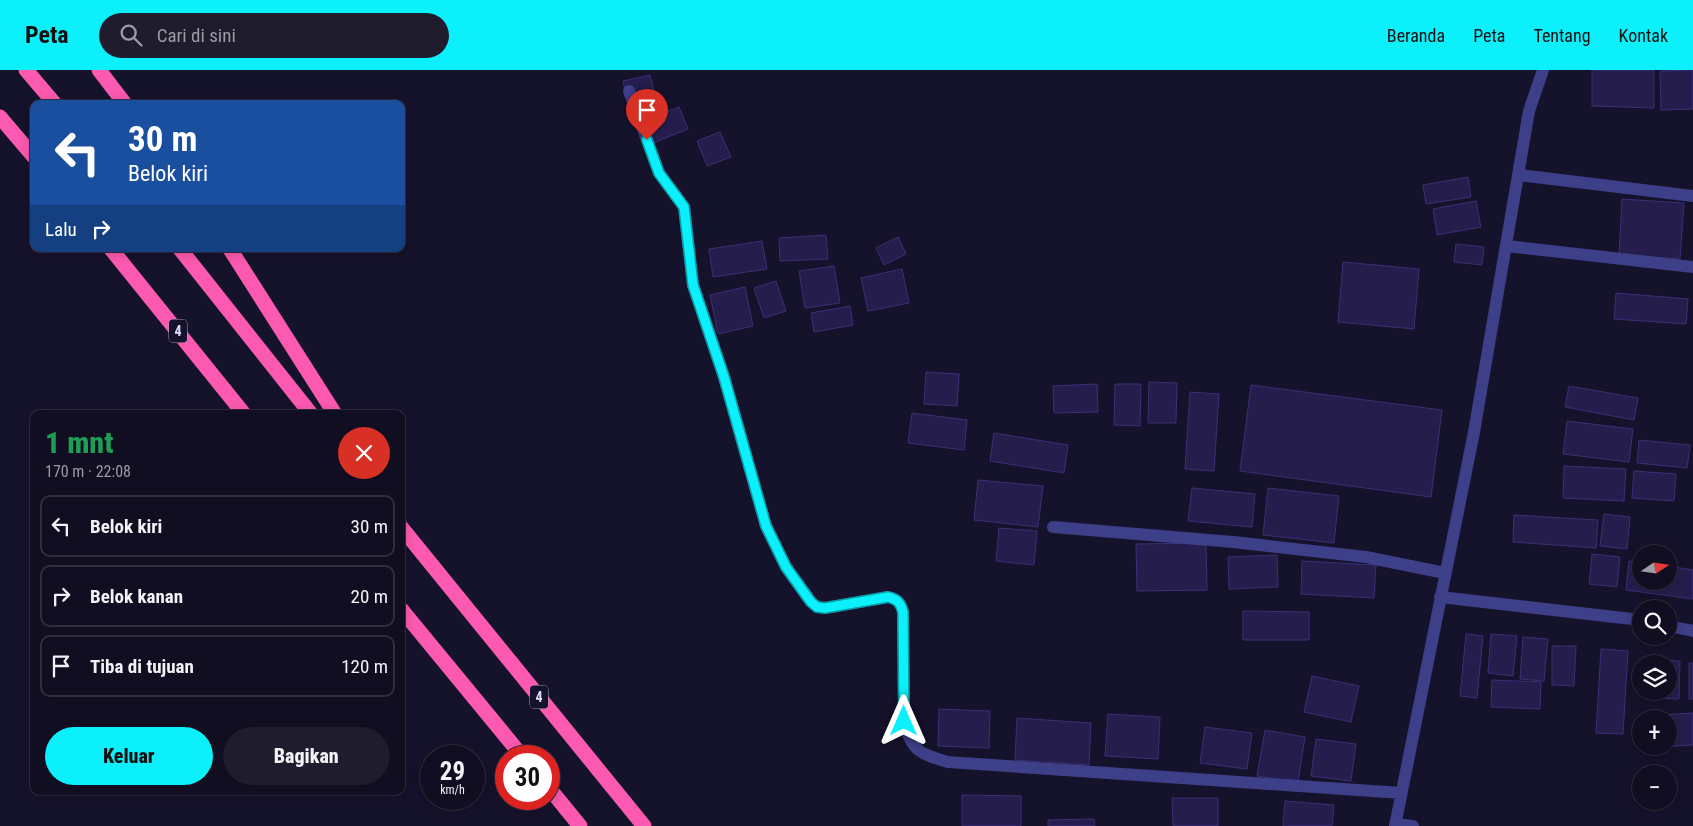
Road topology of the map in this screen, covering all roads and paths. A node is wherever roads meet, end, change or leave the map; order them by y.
1 (26, 70) edge
2 (99, 70) edge
3 (1543, 70) edge
4 (628, 91) dead end
5 (52, 100) edge
6 (122, 100) edge
7 (0, 117) edge
8 (30, 152) edge
9 (1519, 175) junction
10 (1693, 196) edge
11 (1507, 246) junction
12 (113, 252) edge
13 (182, 252) edge
14 (232, 252) edge
15 (1693, 267) edge
16 (241, 410) edge
17 (308, 410) edge
18 (332, 410) edge
19 (405, 524) edge
20 (1054, 526) dead end
21 (405, 532) edge
22 (433, 567) junction
23 (1445, 573) junction
24 (1440, 597) junction
25 (405, 614) edge
26 (1632, 619) edge
27 (1677, 628) edge
28 (1693, 631) edge
29 (513, 745) edge
30 (1401, 793) junction
31 (560, 801) edge
32 (1395, 825) edge
33 (580, 826) edge
34 (644, 826) edge
35 (1413, 826) edge

1 - 5 highway
2 - 6 highway
3 - 9 street
4 - 30 street
7 - 8 highway
9 - 10 street
9 - 11 street
11 - 15 street
11 - 23 street
12 - 16 highway, 4
13 - 17 highway
14 - 18 highway
19 - 22 highway
20 - 23 street
21 - 22 highway, 4
22 - 34 highway, 4
23 - 24 street
24 - 26 street
24 - 30 street
25 - 29 highway
27 - 28 street
30 - 32 street
31 - 33 highway
32 - 35 street

